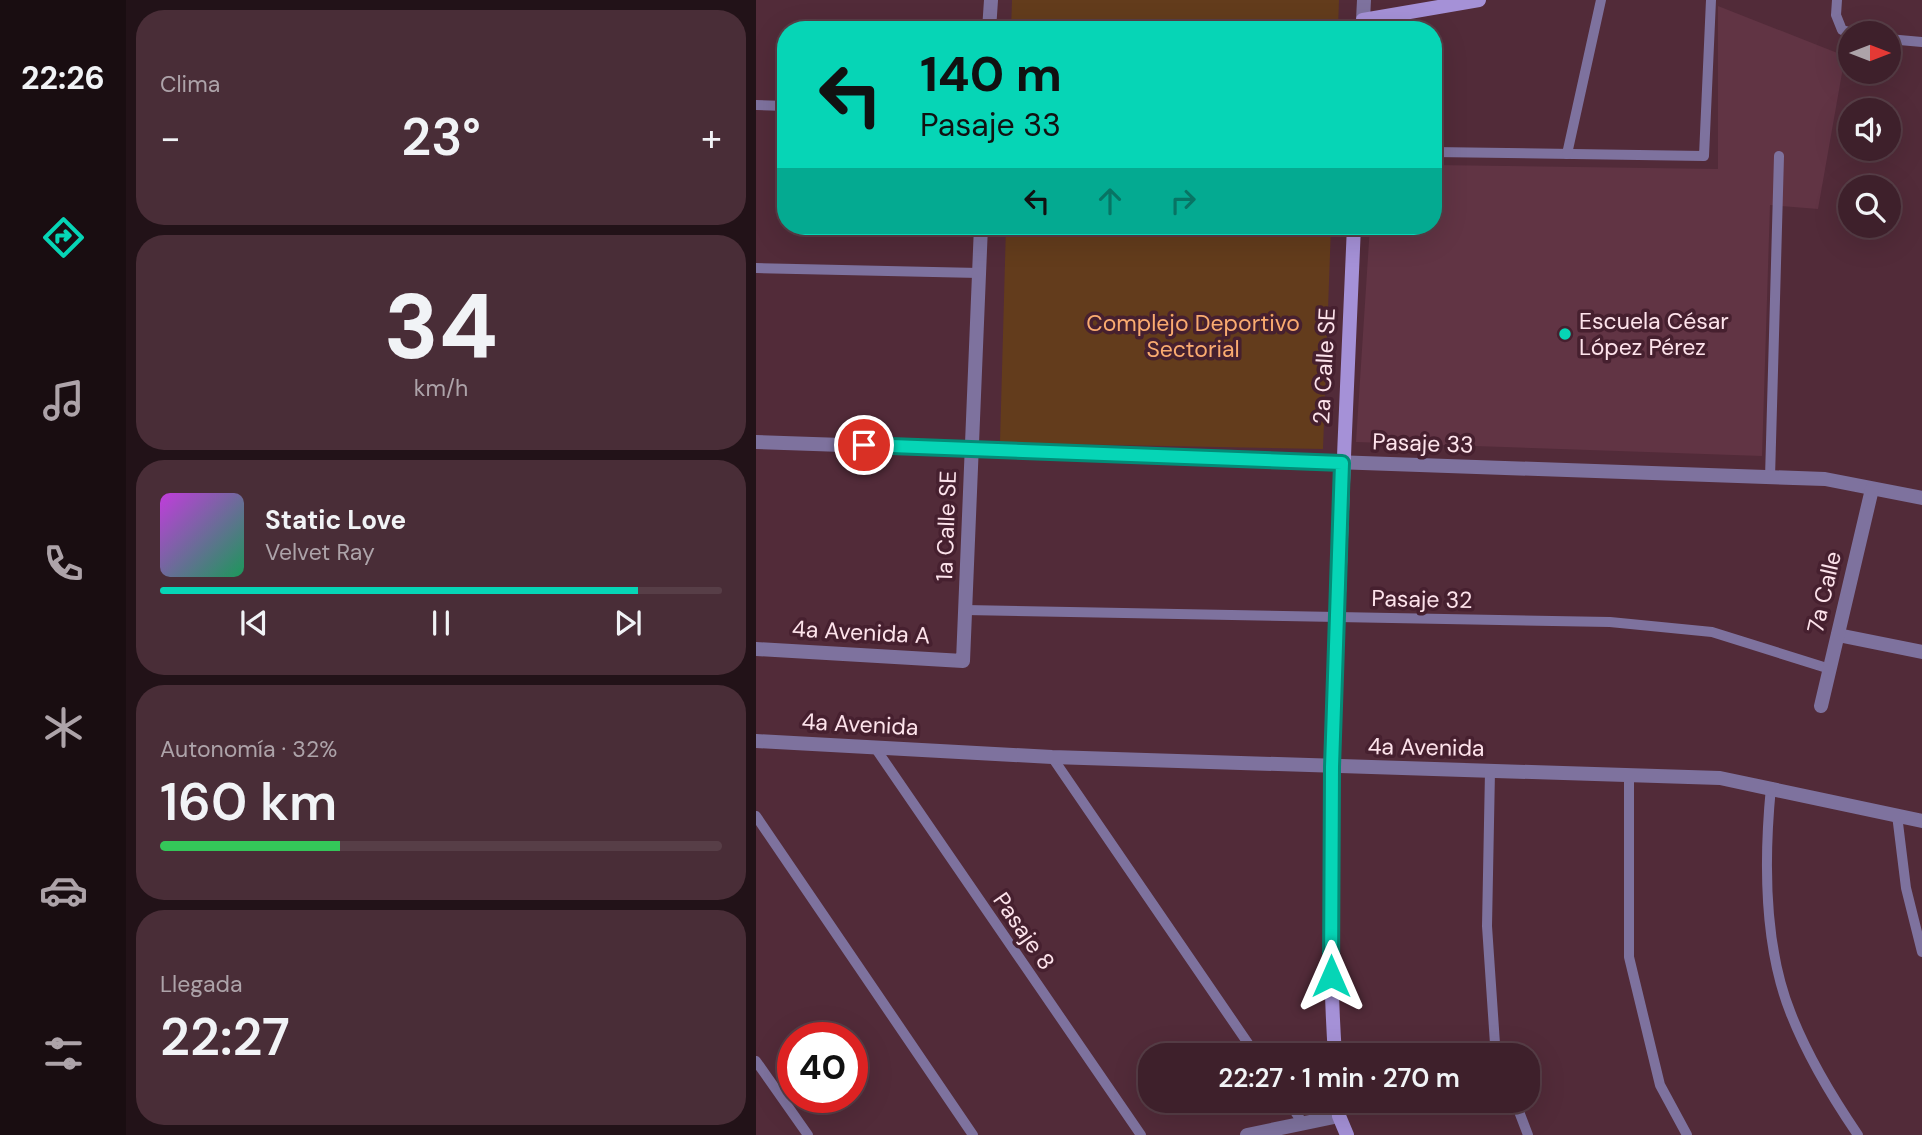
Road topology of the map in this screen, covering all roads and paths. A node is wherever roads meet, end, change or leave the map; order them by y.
1 (991, 0) edge
2 (1364, 0) edge
3 (1479, 0) edge
4 (1601, 0) edge
5 (1711, 0) edge
6 (1837, 0) edge
7 (990, 21) edge
8 (1363, 21) edge
9 (1382, 21) edge
10 (1838, 21) edge
11 (1901, 40) edge
12 (1922, 41) edge
13 (756, 105) edge
14 (777, 106) edge
15 (1442, 152) edge
16 (1567, 155) junction
17 (1779, 156) dead end
18 (981, 235) edge
19 (1354, 235) edge
20 (756, 268) edge
21 (979, 273) junction
22 (756, 442) edge
23 (972, 449) junction
24 (1342, 463) junction
25 (1770, 478) junction
26 (1872, 489) junction
27 (1922, 498) edge
28 (965, 610) junction
29 (1338, 616) junction
30 (1838, 635) junction
31 (756, 649) edge
32 (1922, 652) edge
33 (963, 661) joint
34 (1830, 669) junction
35 (1821, 706) dead end
36 (756, 741) edge
37 (876, 749) junction
38 (1052, 757) junction
39 (1332, 767) junction
40 (1490, 771) junction
41 (1629, 774) junction
42 (1771, 787) junction
43 (1897, 815) junction
44 (756, 816) edge
45 (1922, 821) edge
46 (1922, 952) edge
47 (1248, 1043) edge
48 (1334, 1043) edge
49 (1495, 1043) edge
50 (756, 1061) edge
51 (1297, 1113) edge
52 (1339, 1113) edge
53 (1520, 1113) edge
54 (1339, 1116) junction
55 (1303, 1122) junction
56 (808, 1135) edge
57 (973, 1135) edge
58 (1142, 1135) edge
59 (1247, 1135) edge
60 (1347, 1135) edge
61 (1528, 1135) edge
62 (1687, 1135) edge
63 (1858, 1135) edge

1 - 7 street
2 - 8 street
3 - 9 street
4 - 16 lane
5 - 16 lane
6 - 10 lane
11 - 12 lane
13 - 14 lane
15 - 16 lane
17 - 25 lane
18 - 21 street, 1a Calle SE
19 - 24 street, 2a Calle SE
20 - 21 lane
21 - 23 street, 1a Calle SE
22 - 23 street, Pasaje 33
23 - 24 street, Pasaje 33
23 - 28 street, 1a Calle SE
24 - 25 street, Pasaje 33
24 - 29 street, 2a Calle SE
25 - 26 street, Pasaje 33
26 - 27 street
26 - 30 street, 7a Calle
28 - 29 lane, Pasaje 32
28 - 33 street, 1a Calle SE
29 - 34 lane, Pasaje 32
29 - 39 street, 2a Calle SE
30 - 32 street
30 - 34 street, 7a Calle
31 - 33 street, 4a Avenida A
34 - 35 street, 7a Calle
36 - 37 street, 4a Avenida
37 - 38 street, 4a Avenida
37 - 58 lane, Pasaje 8
38 - 39 street, 4a Avenida
38 - 47 lane
39 - 40 street, 4a Avenida
39 - 48 street, 2a Calle SE
40 - 41 street, 4a Avenida
40 - 49 lane
41 - 42 street, 4a Avenida
41 - 62 lane
42 - 43 street, 4a Avenida
42 - 63 lane
43 - 45 street, 4a Avenida
43 - 46 lane
44 - 57 lane
50 - 56 lane
51 - 55 lane
52 - 54 street
53 - 61 lane
54 - 55 street
54 - 60 street
55 - 59 street

